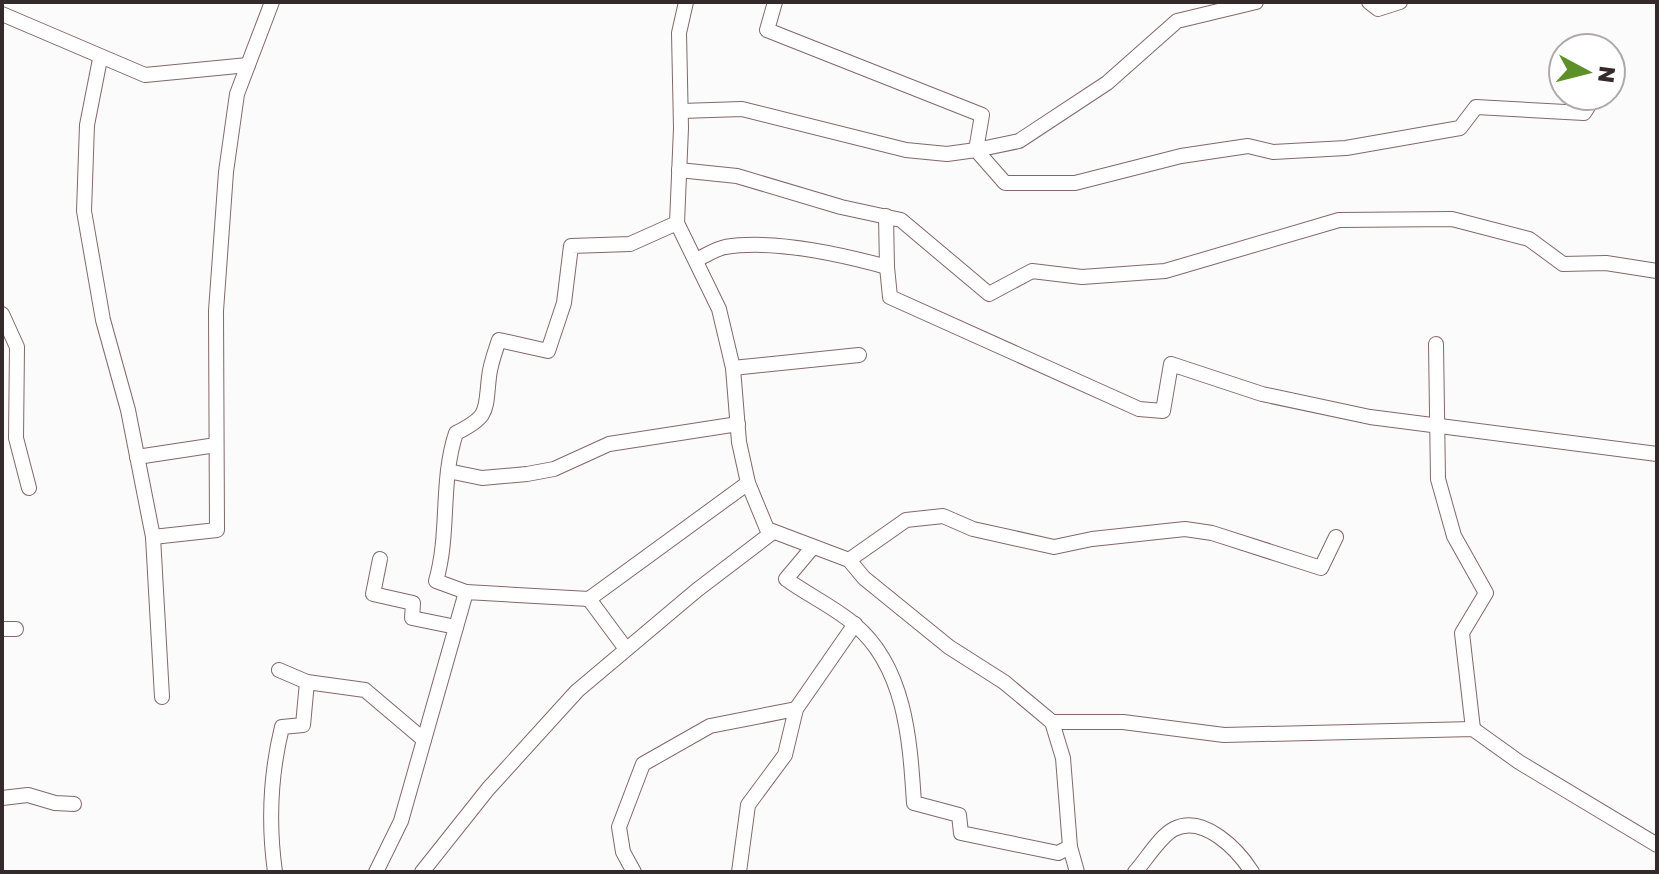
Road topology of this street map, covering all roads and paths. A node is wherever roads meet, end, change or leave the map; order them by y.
1 (272, 2) edge
2 (686, 2) edge
3 (775, 2) edge
4 (1256, 2) edge
5 (1369, 2) edge
6 (1400, 2) edge
7 (1190, 9) edge
8 (2, 14) edge
9 (100, 59) junction
10 (248, 65) junction
11 (681, 111) junction
12 (1547, 111) edge
13 (976, 150) junction
14 (679, 170) junction
15 (886, 216) junction
16 (677, 223) junction
17 (696, 260) junction
18 (887, 267) junction
19 (1657, 271) edge
20 (2, 314) edge
21 (1436, 344) dead end
22 (859, 355) dead end
23 (733, 368) junction
24 (738, 424) junction
25 (1436, 427) junction
26 (216, 445) junction
27 (1657, 454) edge
28 (137, 457) junction
29 (448, 471) junction
30 (748, 483) junction
31 (29, 488) dead end
32 (773, 532) junction
33 (153, 537) junction
34 (1336, 537) dead end
35 (812, 548) junction
36 (380, 559) dead end
37 (849, 560) junction
38 (466, 592) junction
39 (589, 599) junction
40 (855, 624) junction
41 (456, 627) junction
42 (626, 649) junction
43 (279, 670) dead end
44 (307, 682) junction
45 (162, 697) dead end
46 (796, 709) junction
47 (1052, 722) junction
48 (1473, 729) junction
49 (424, 740) junction
50 (2, 798) edge
51 (74, 804) dead end
52 (1657, 845) edge
53 (1070, 847) junction
54 (275, 872) edge
55 (376, 872) edge
56 (422, 872) edge
57 (634, 872) edge
58 (739, 872) edge
59 (1077, 872) edge
60 (1135, 872) edge
61 (1252, 872) edge

1 - 10 street
2 - 11 street
3 - 13 street
4 - 7 street
5 - 6 street
7 - 13 street
8 - 9 street
9 - 10 street
9 - 28 street
10 - 26 street
11 - 13 street
11 - 14 street
12 - 13 street
14 - 15 street
14 - 16 street
15 - 18 street
15 - 19 street
16 - 17 street
16 - 29 street
17 - 18 street
17 - 23 street
18 - 25 street
20 - 31 street
21 - 25 street
22 - 23 street
23 - 24 street
24 - 29 street
24 - 30 street
25 - 27 street
25 - 48 street
26 - 28 street
26 - 33 street
28 - 33 street
29 - 38 street
30 - 32 street
30 - 39 street
32 - 35 street
32 - 42 street
33 - 45 street
34 - 37 street
35 - 37 street
35 - 40 street
36 - 41 street
37 - 47 street
38 - 39 street
38 - 41 street
39 - 42 street
40 - 46 street
40 - 53 street
41 - 49 street
42 - 56 street
43 - 44 street
44 - 49 street
44 - 54 street
46 - 57 street
46 - 58 street
47 - 48 street
47 - 53 street
48 - 52 street
49 - 55 street
50 - 51 street
53 - 59 street
60 - 61 street

